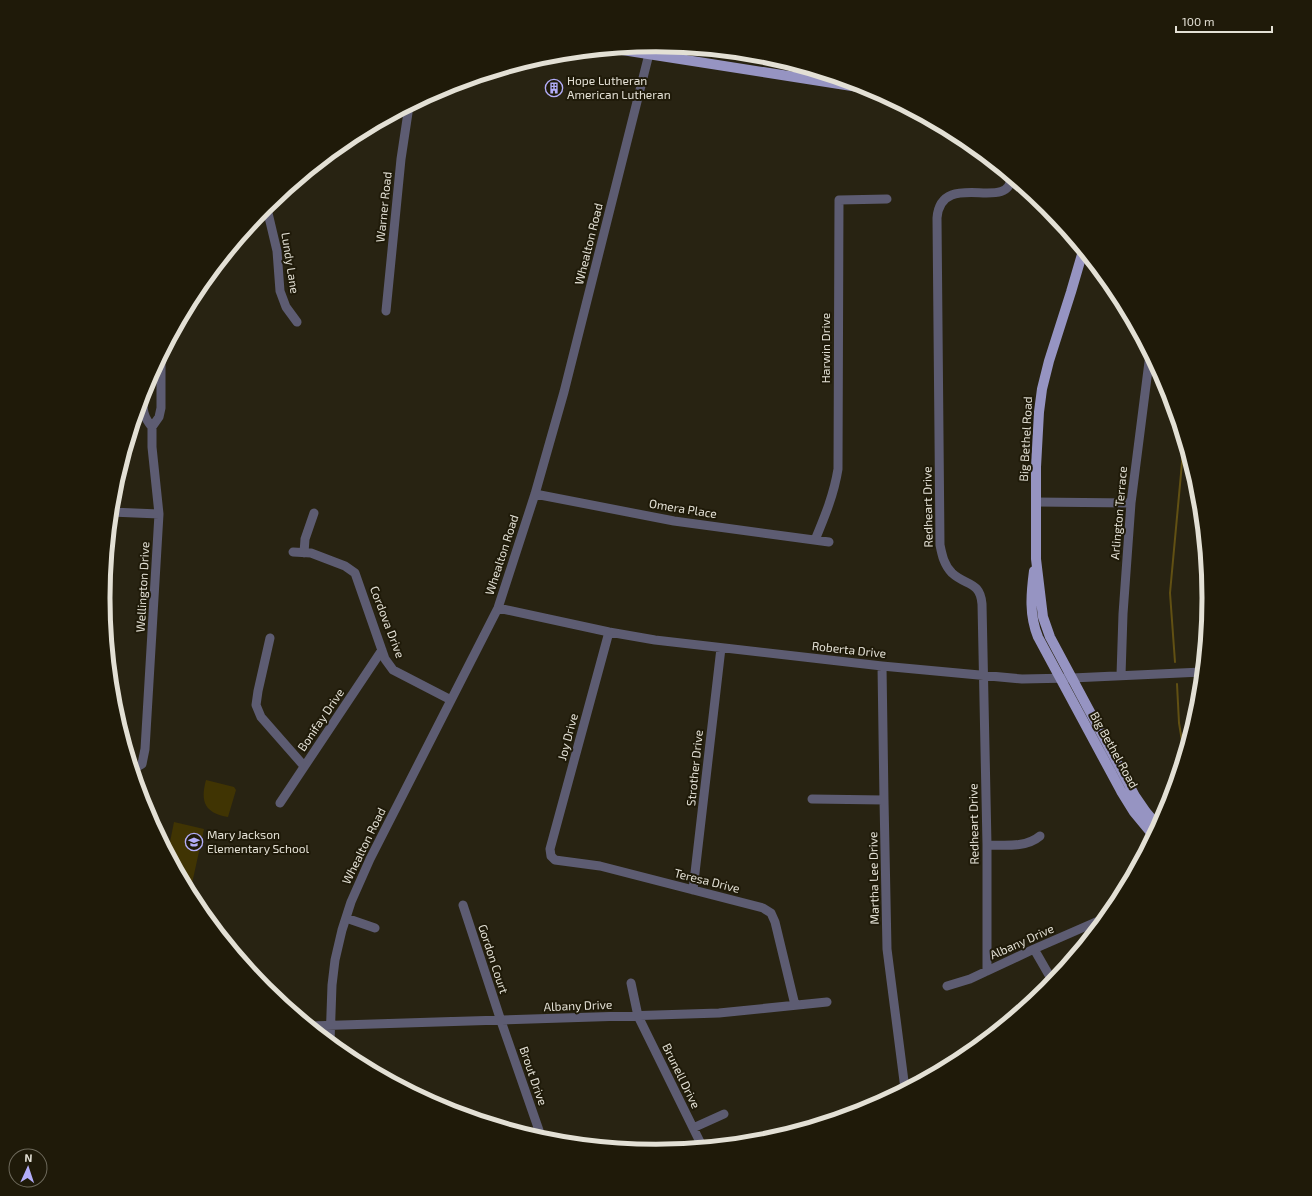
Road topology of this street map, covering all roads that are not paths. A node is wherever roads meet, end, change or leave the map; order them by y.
1 (639, 52) edge
2 (649, 54) junction
3 (840, 84) edge
4 (408, 112) edge
5 (1010, 182) edge
6 (886, 199) dead end
7 (268, 214) edge
8 (1081, 256) edge
9 (386, 310) dead end
10 (297, 322) dead end
11 (1149, 363) edge
12 (161, 368) edge
13 (143, 411) edge
14 (152, 427) junction
15 (535, 494) junction
16 (1036, 502) junction
17 (1131, 503) junction
18 (117, 512) edge
19 (159, 514) junction
20 (314, 514) dead end
21 (815, 540) junction
22 (829, 542) dead end
23 (293, 552) dead end
24 (304, 553) junction
25 (1036, 559) junction
26 (498, 608) junction
27 (609, 632) junction
28 (270, 638) dead end
29 (721, 648) junction
30 (382, 650) junction
31 (882, 666) junction
32 (1197, 672) edge
33 (984, 675) junction
34 (1121, 675) junction
35 (1061, 678) junction
36 (1072, 678) junction
37 (451, 700) junction
38 (304, 766) junction
39 (137, 767) edge
40 (1126, 788) junction
41 (812, 799) dead end
42 (884, 800) junction
43 (280, 803) dead end
44 (1154, 821) edge
45 (1149, 831) edge
46 (1040, 836) dead end
47 (987, 845) junction
48 (550, 849) joint
49 (694, 890) junction
50 (463, 905) dead end
51 (346, 918) junction
52 (1094, 923) edge
53 (375, 928) dead end
54 (1034, 949) junction
55 (987, 971) junction
56 (1050, 976) edge
57 (631, 983) dead end
58 (947, 986) dead end
59 (827, 1002) dead end
60 (795, 1005) junction
61 (638, 1016) junction
62 (501, 1021) junction
63 (330, 1025) junction
64 (317, 1026) edge
65 (330, 1035) edge
66 (904, 1084) edge
67 (724, 1114) dead end
68 (693, 1128) junction
69 (540, 1132) edge
70 (700, 1142) edge

1 - 2 main road
2 - 3 main road
2 - 15 street, Whealton Road
4 - 9 street, Warner Road
5 - 33 street, Redheart Drive
6 - 21 street, Harwin Drive
7 - 10 street, Lundy Lane
8 - 16 main road, Big Bethel Road
11 - 17 street, Arlington Terrace
12 - 14 street, Wellington Drive
13 - 14 street, Wellington Drive
14 - 19 street, Wellington Drive
15 - 21 street, Omera Place
15 - 26 street, Whealton Road
16 - 17 street
16 - 25 main road, Big Bethel Road
17 - 34 street, Arlington Terrace
18 - 19 street
19 - 39 street, Wellington Drive
20 - 24 street
21 - 22 street, Omera Place
23 - 24 street, Cordova Drive
24 - 30 street, Cordova Drive
25 - 35 main road, Big Bethel Road
25 - 36 main road, Big Bethel Road
26 - 27 street, Roberta Drive
26 - 37 street, Whealton Road
27 - 29 street, Roberta Drive
27 - 48 street, Joy Drive
28 - 38 street
29 - 31 street, Roberta Drive
29 - 49 street, Strother Drive
30 - 37 street, Cordova Drive
30 - 38 street, Bonifay Drive
31 - 33 street, Roberta Drive
31 - 42 street, Martha Lee Drive
32 - 34 street, Roberta Drive
33 - 35 street, Roberta Drive
33 - 47 street, Redheart Drive
34 - 36 street, Roberta Drive
35 - 36 street, Roberta Drive
35 - 40 main road, Big Bethel Road
36 - 40 main road, Big Bethel Road
37 - 51 street, Whealton Road
38 - 43 street, Bonifay Drive
40 - 44 main road, Big Bethel Road
40 - 45 main road, Big Bethel Road
41 - 42 street
42 - 66 street, Martha Lee Drive
46 - 47 street
47 - 55 street, Redheart Drive
48 - 49 street, Teresa Drive
49 - 60 street, Teresa Drive
50 - 62 street, Gordon Court
51 - 53 street
51 - 63 street, Whealton Road
52 - 54 street, Albany Drive
54 - 55 street, Albany Drive
54 - 56 street
55 - 58 street, Albany Drive
57 - 61 street, Brunell Drive
59 - 60 street, Albany Drive
60 - 61 street, Albany Drive
61 - 62 street, Albany Drive
61 - 68 street, Brunell Drive
62 - 63 street, Albany Drive
62 - 69 street, Brout Drive
63 - 64 street, Albany Drive
63 - 65 street, Whealton Road
67 - 68 street
68 - 70 street, Brunell Drive

